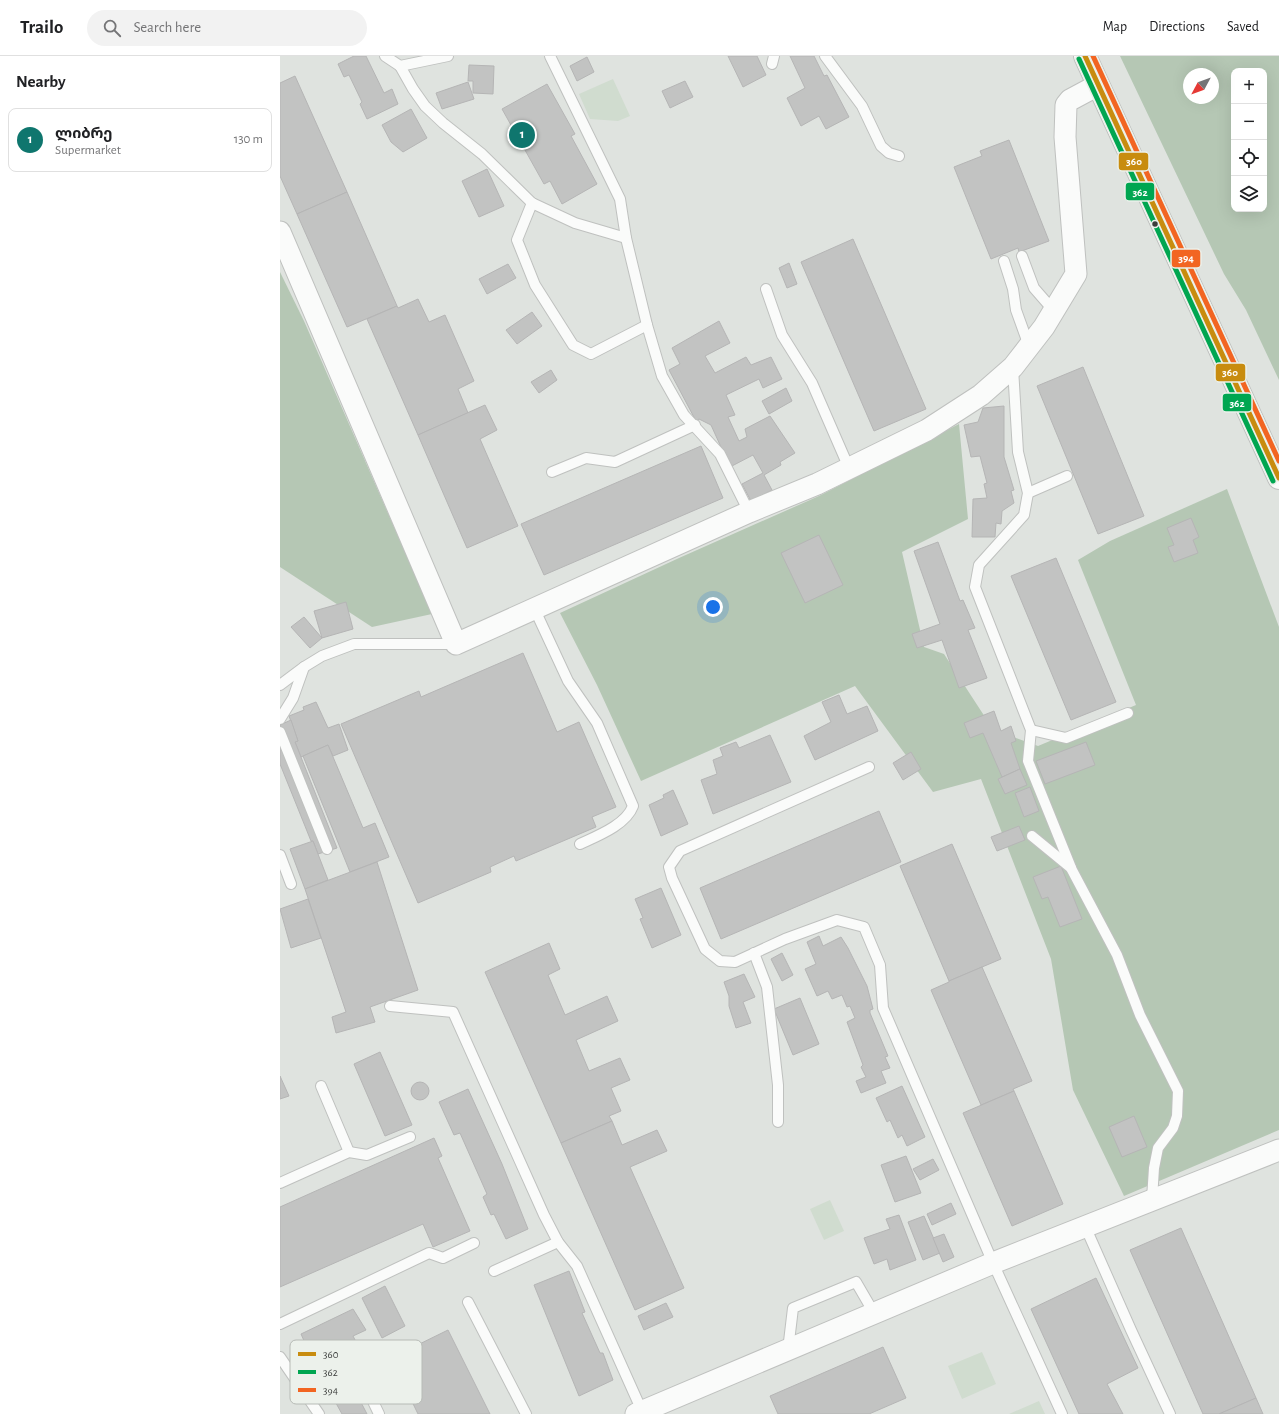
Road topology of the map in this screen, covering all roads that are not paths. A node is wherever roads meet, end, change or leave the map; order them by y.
1 (386, 56) edge
2 (448, 56) edge
3 (550, 56) edge
4 (826, 56) edge
5 (1085, 56) edge
6 (400, 66) junction
7 (1098, 85) junction
8 (899, 156) dead end
9 (532, 203) junction
10 (280, 232) edge
11 (626, 238) junction
12 (1022, 256) dead end
13 (1004, 261) dead end
14 (766, 289) dead end
15 (1054, 311) junction
16 (647, 325) junction
17 (1029, 346) junction
18 (1013, 367) junction
19 (695, 426) junction
20 (849, 468) junction
21 (552, 472) dead end
22 (1067, 476) dead end
23 (1279, 478) edge
24 (1028, 493) junction
25 (749, 512) junction
26 (535, 610) junction
27 (456, 644) junction
28 (304, 667) junction
29 (280, 685) edge
30 (1128, 713) dead end
31 (280, 718) edge
32 (1031, 730) junction
33 (280, 732) edge
34 (869, 767) dead end
35 (1032, 836) dead end
36 (580, 844) dead end
37 (326, 849) dead end
38 (280, 855) edge
39 (1072, 870) junction
40 (291, 884) dead end
41 (754, 953) junction
42 (390, 1006) dead end
43 (321, 1086) dead end
44 (778, 1122) dead end
45 (410, 1137) dead end
46 (1279, 1150) edge
47 (349, 1152) junction
48 (280, 1183) edge
49 (1152, 1200) junction
50 (1086, 1226) junction
51 (558, 1242) junction
52 (474, 1243) dead end
53 (993, 1263) junction
54 (494, 1271) dead end
55 (468, 1302) dead end
56 (874, 1313) junction
57 (280, 1324) edge
58 (788, 1350) junction
59 (280, 1357) edge
60 (290, 1372) edge
61 (312, 1404) edge
62 (374, 1404) edge
63 (639, 1413) edge
64 (319, 1414) edge
65 (379, 1414) edge
66 (526, 1414) edge
67 (1062, 1414) edge
68 (1170, 1414) edge

1 - 6 lane
2 - 6 lane
3 - 11 lane
4 - 8 lane
5 - 7 main road
6 - 9 lane
7 - 15 street
7 - 23 main road
9 - 11 lane
9 - 16 lane
10 - 27 street
11 - 16 lane
12 - 15 lane
13 - 17 lane
14 - 20 lane
15 - 17 street
16 - 19 lane
17 - 18 street
18 - 20 street
18 - 24 lane
19 - 21 lane
19 - 25 lane
20 - 25 street
22 - 24 lane
24 - 32 lane
25 - 26 street
26 - 27 street
26 - 36 lane
27 - 28 lane
28 - 29 lane
28 - 31 lane
30 - 32 lane
32 - 39 lane
33 - 37 lane
34 - 41 lane
35 - 39 lane
38 - 40 lane
39 - 49 lane
41 - 44 lane
41 - 53 lane
42 - 51 lane
43 - 47 lane
45 - 47 lane
46 - 49 street
47 - 48 lane
49 - 50 street
50 - 53 street
50 - 68 lane
51 - 54 lane
51 - 63 lane
52 - 57 lane
53 - 56 street
53 - 67 lane
55 - 66 lane
56 - 58 street
56 - 58 lane
58 - 63 street
59 - 60 lane
61 - 64 lane
62 - 65 lane

